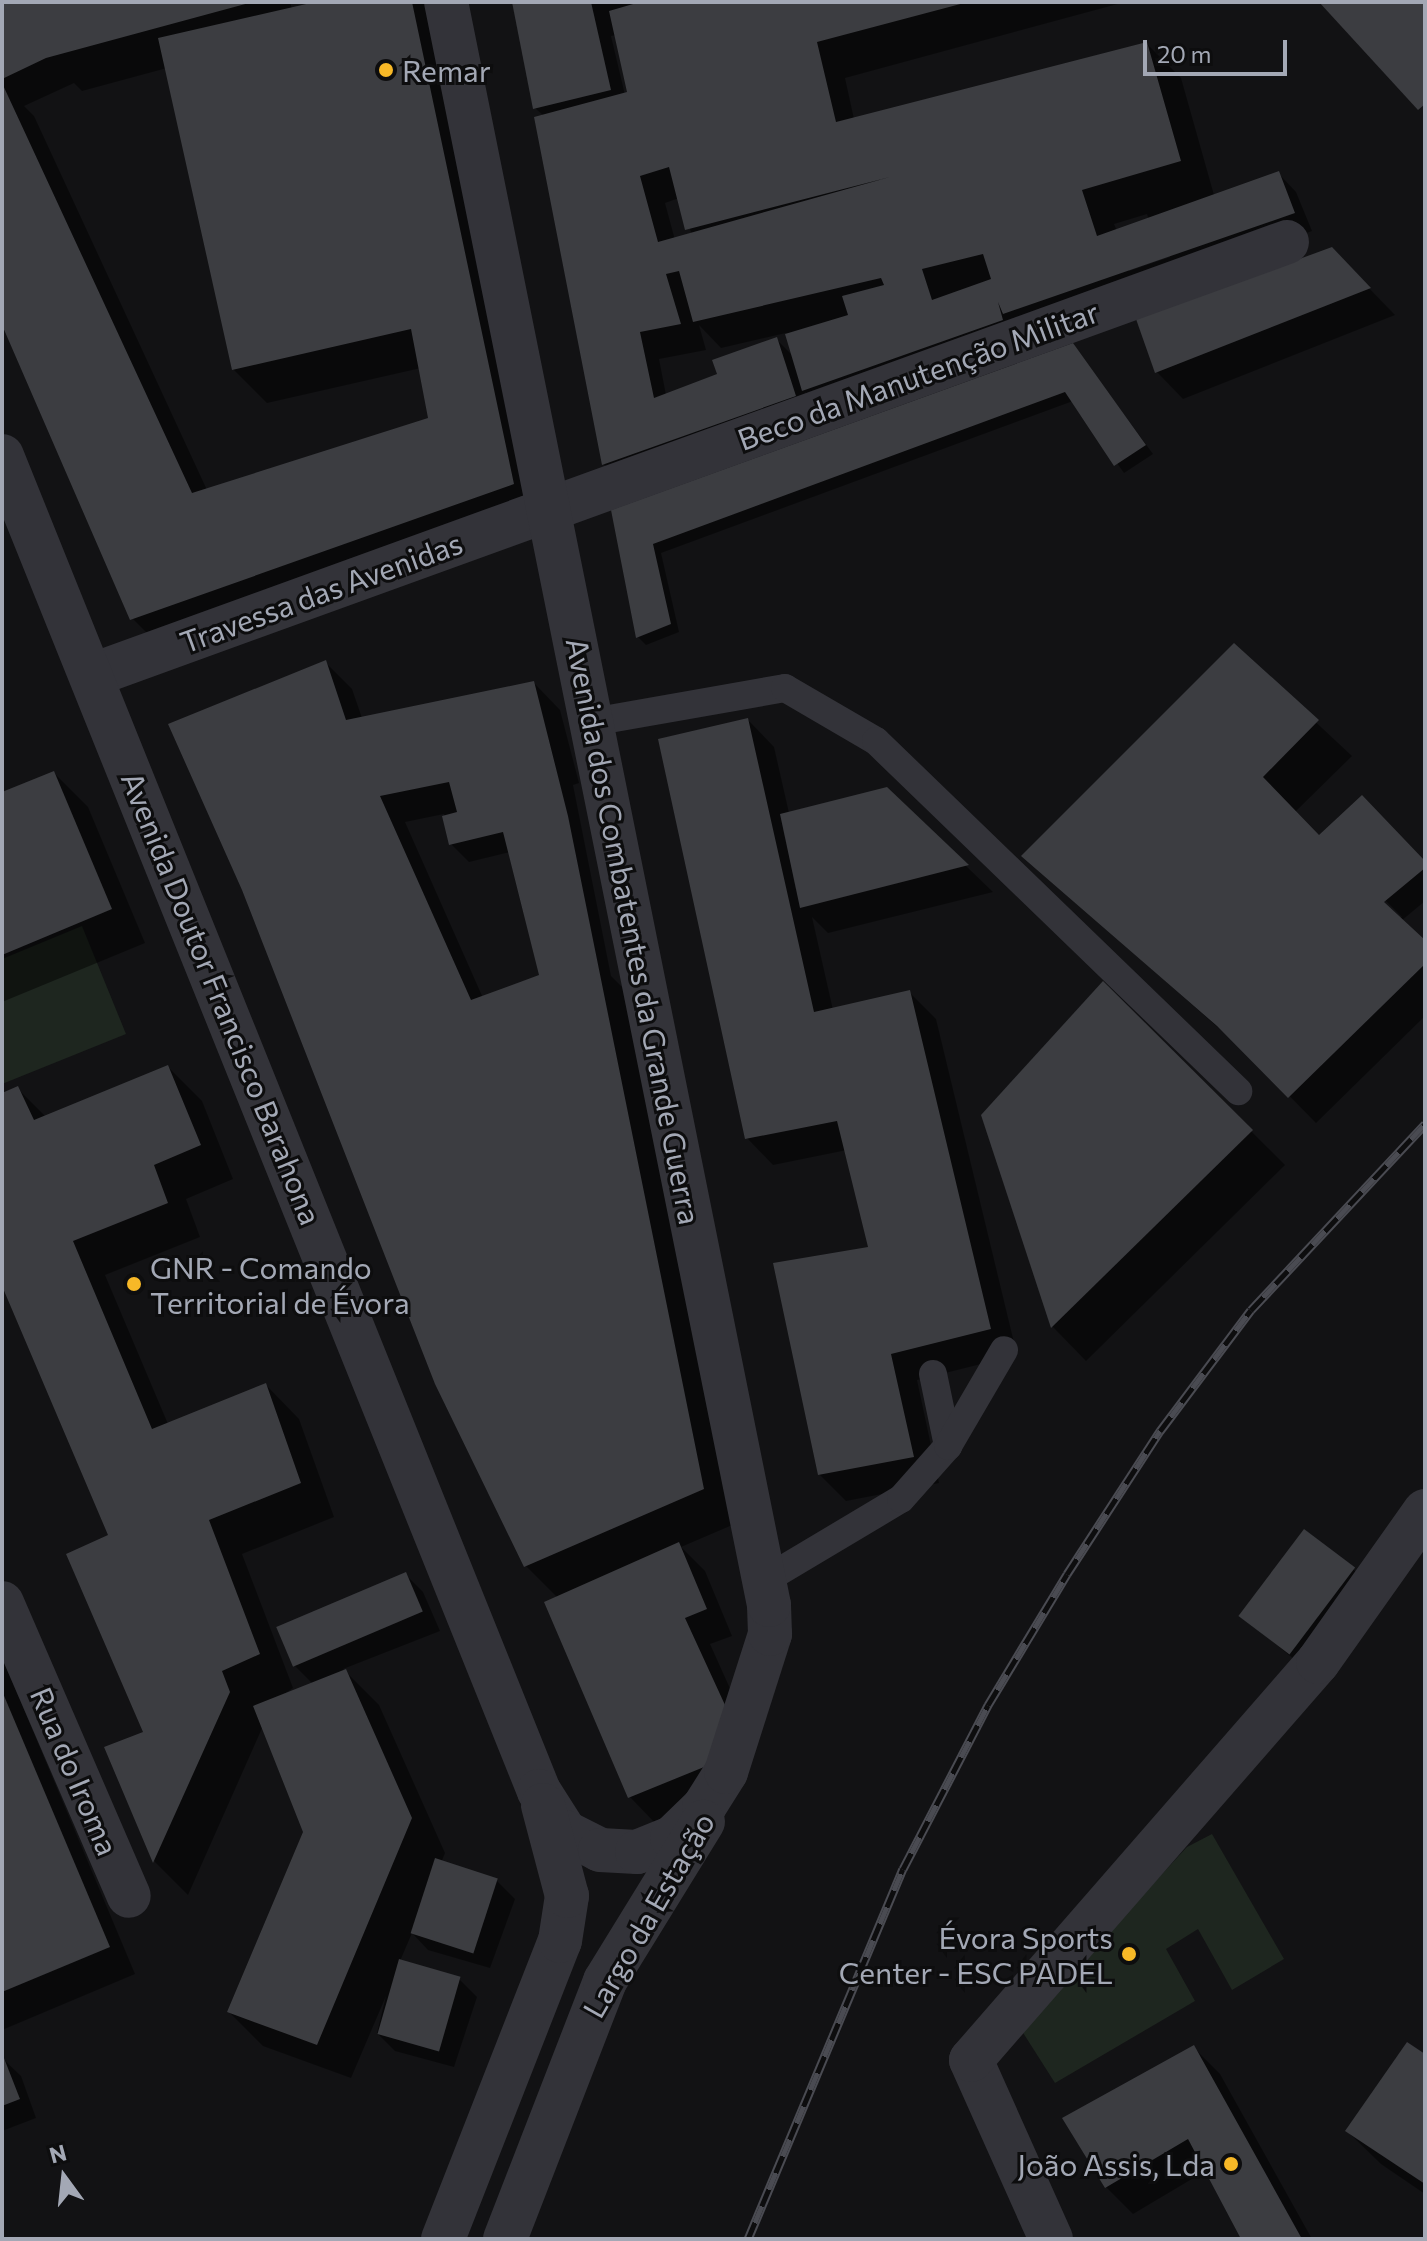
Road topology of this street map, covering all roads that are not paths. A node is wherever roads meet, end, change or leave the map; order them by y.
1 (446, 2) edge
2 (1287, 242) dead end
3 (2, 456) edge
4 (549, 508) junction
5 (93, 675) junction
6 (592, 722) junction
7 (1238, 1091) dead end
8 (1004, 1350) dead end
9 (933, 1374) dead end
10 (948, 1446) junction
11 (1425, 1511) edge
12 (765, 1580) junction
13 (2, 1603) edge
14 (726, 1772) junction
15 (539, 1791) junction
16 (672, 1838) joint
17 (129, 1896) dead end
18 (443, 2239) edge
19 (505, 2239) edge
20 (1051, 2239) edge

1 - 4 street, Avenida dos Combatentes da Grande Guerra
2 - 4 street, Beco da Manutenção Militar
3 - 5 street, Avenida Doutor Francisco Barahona
4 - 5 street, Travessa das Avenidas
4 - 6 street, Avenida dos Combatentes da Grande Guerra
5 - 15 street, Avenida Doutor Francisco Barahona
6 - 7 lane
6 - 12 street, Avenida dos Combatentes da Grande Guerra
8 - 10 lane
9 - 10 lane
10 - 12 lane
11 - 20 street
12 - 14 street, Avenida dos Combatentes da Grande Guerra
13 - 17 street, Rua do Iroma
14 - 16 street, Avenida dos Combatentes da Grande Guerra
14 - 19 street, Largo da Estação
15 - 16 street, Avenida Doutor Francisco Barahona
15 - 18 street, Largo da Estação

